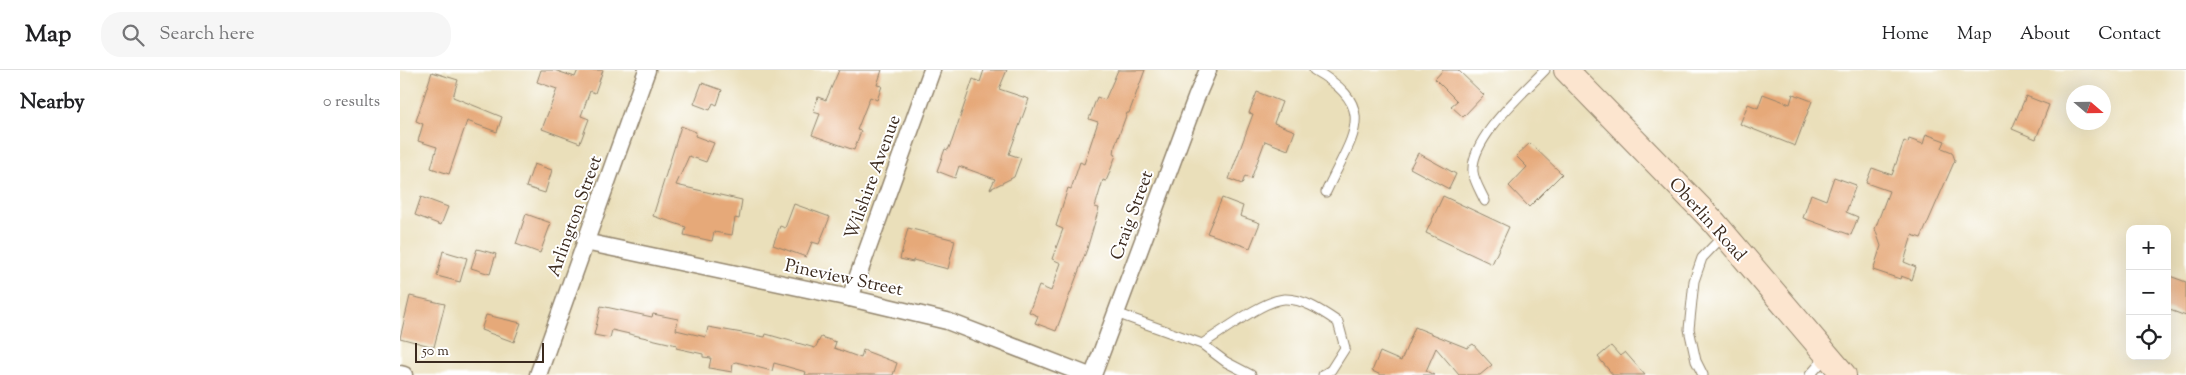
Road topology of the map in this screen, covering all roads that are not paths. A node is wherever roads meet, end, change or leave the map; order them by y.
1 (647, 70) edge
2 (932, 70) edge
3 (1208, 70) edge
4 (1314, 70) edge
5 (1545, 70) edge
6 (1566, 70) edge
7 (1326, 192) dead end
8 (1485, 201) dead end
9 (1724, 235) junction
10 (585, 242) junction
11 (850, 298) junction
12 (1116, 312) junction
13 (1202, 344) junction
14 (1827, 355) junction
15 (400, 374) edge
16 (404, 375) edge
17 (538, 375) edge
18 (1087, 375) edge
19 (1093, 375) edge
20 (1251, 375) edge
21 (1323, 375) edge
22 (1703, 375) edge
23 (1810, 375) edge
24 (1844, 375) edge

1 - 10 street, Arlington Street
2 - 11 street, Wilshire Avenue
3 - 12 street, Craig Street
4 - 7 lane
5 - 8 lane
6 - 9 main road, Oberlin Road
9 - 14 main road, Oberlin Road
9 - 22 lane
10 - 11 street, Pineview Street
10 - 17 street, Arlington Street
11 - 18 street, Pineview Street
12 - 13 lane
12 - 19 street, Craig Street
13 - 20 lane
13 - 21 lane
14 - 23 lane
14 - 24 main road, Oberlin Road
15 - 16 street

